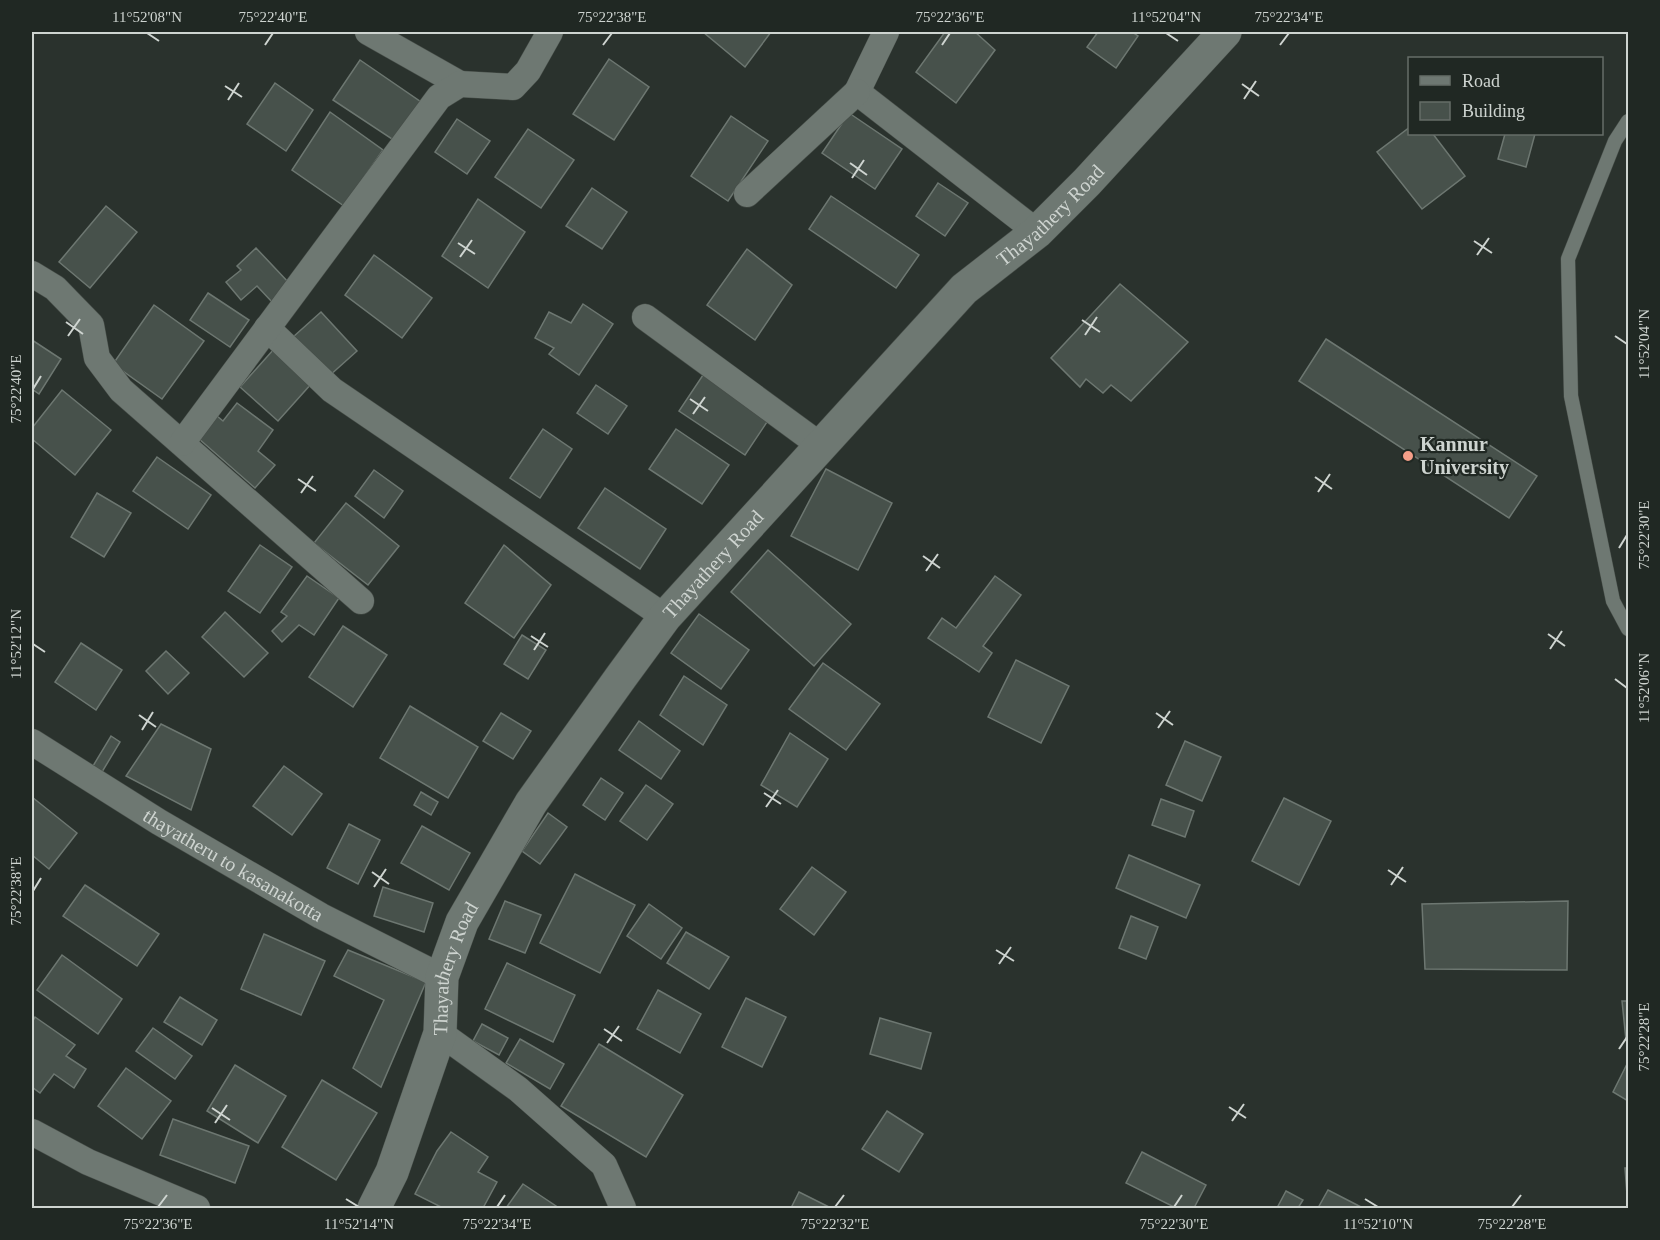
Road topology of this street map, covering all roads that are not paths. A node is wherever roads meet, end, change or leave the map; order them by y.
1 (368, 32) edge
2 (550, 32) edge
3 (886, 32) edge
4 (1225, 32) edge
5 (460, 84) junction
6 (857, 92) junction
7 (1629, 121) edge
8 (747, 194) dead end
9 (1037, 232) junction
10 (32, 274) edge
11 (645, 317) dead end
12 (267, 328) junction
13 (182, 443) junction
14 (821, 446) junction
15 (362, 601) dead end
16 (665, 617) junction
17 (1629, 629) edge
18 (32, 742) edge
19 (442, 977) junction
20 (440, 1033) junction
21 (32, 1132) edge
22 (197, 1209) edge
23 (374, 1209) edge
24 (623, 1209) edge

1 - 5 street
2 - 5 street
3 - 6 street
4 - 9 street, Thayathery Road
5 - 12 street
6 - 8 street
6 - 9 street
7 - 17 lane
9 - 14 street, Thayathery Road
10 - 13 street
11 - 14 street
12 - 13 street
12 - 16 street
13 - 15 street
14 - 16 street, Thayathery Road
16 - 19 street, Thayathery Road
18 - 19 street, thayatheru to kasanakotta
19 - 20 street, Thayathery Road
20 - 23 street, Thayathery Road
20 - 24 street
21 - 22 street

